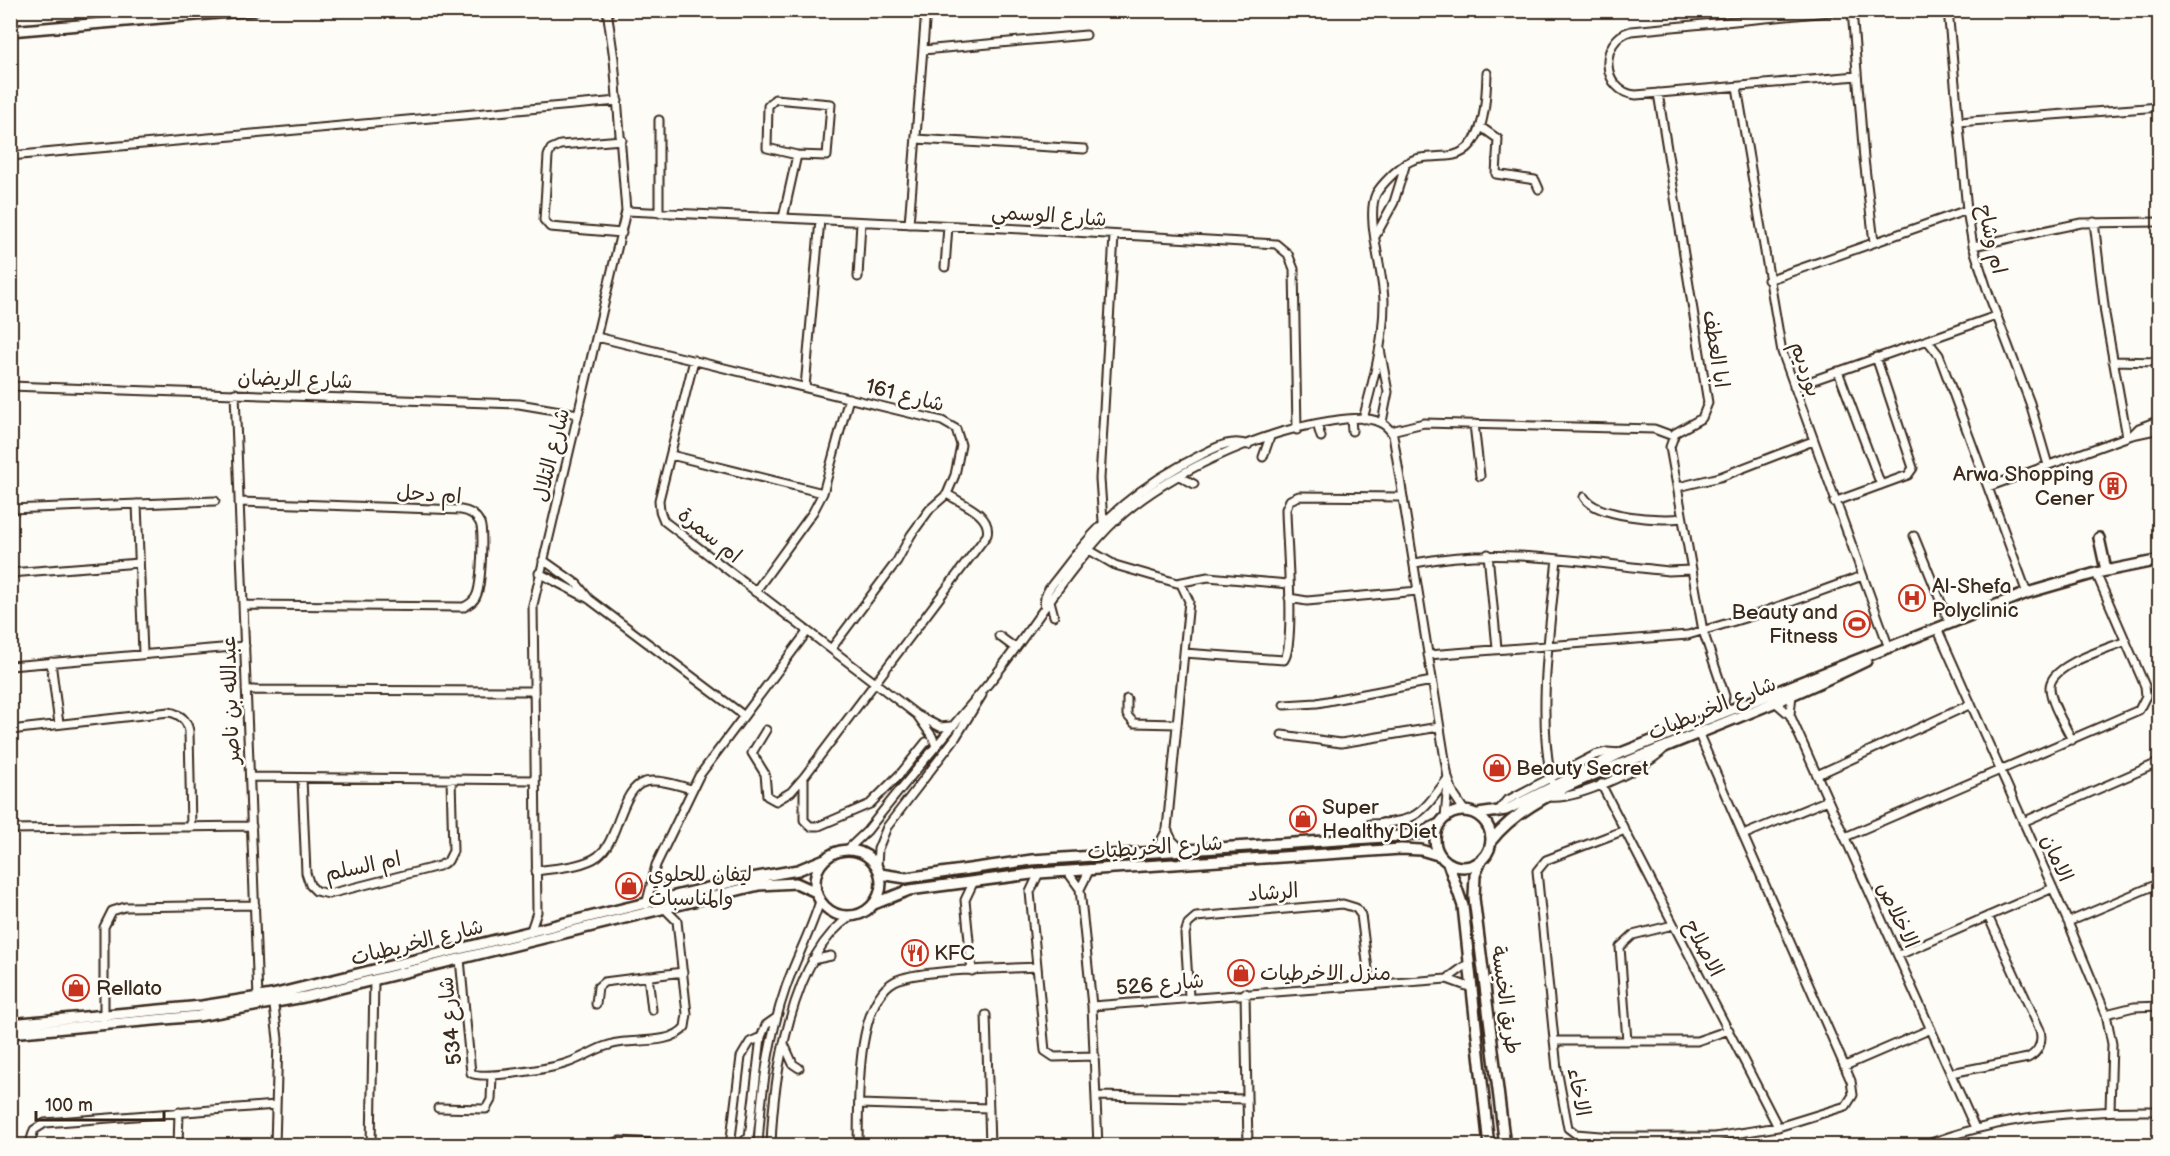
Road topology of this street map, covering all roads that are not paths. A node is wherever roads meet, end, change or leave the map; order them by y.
1 (254, 10) edge
2 (607, 10) edge
3 (926, 10) edge
4 (1851, 10) edge
5 (1948, 10) edge
6 (10, 31) edge
7 (1086, 35) dead end
8 (923, 50) junction
9 (1487, 73) dead end
10 (1857, 76) junction
11 (1737, 87) junction
12 (1659, 93) junction
13 (618, 101) junction
14 (2160, 107) edge
15 (659, 120) dead end
16 (1958, 122) junction
17 (1480, 128) junction
18 (916, 139) junction
19 (622, 140) junction
20 (1084, 149) dead end
21 (797, 155) junction
22 (10, 156) edge
23 (1406, 162) junction
24 (1539, 189) dead end
25 (1966, 210) junction
26 (626, 211) junction
27 (659, 213) junction
28 (783, 218) junction
29 (820, 220) junction
30 (861, 222) junction
31 (2094, 222) junction
32 (2160, 222) edge
33 (909, 224) junction
34 (948, 226) junction
35 (622, 233) junction
36 (1376, 235) junction
37 (1114, 236) junction
38 (1874, 242) junction
39 (1973, 246) junction
40 (945, 267) dead end
41 (858, 276) dead end
42 (1768, 280) junction
43 (1996, 316) junction
44 (1939, 335) junction
45 (597, 337) junction
46 (1927, 340) junction
47 (1379, 347) junction
48 (1939, 355) junction
49 (1876, 357) junction
50 (694, 360) junction
51 (2113, 361) junction
52 (2160, 362) edge
53 (1838, 371) junction
54 (10, 386) edge
55 (805, 387) junction
56 (1794, 387) junction
57 (235, 393) junction
58 (849, 398) junction
59 (578, 414) junction
60 (1351, 419) junction
61 (1363, 419) junction
62 (2160, 420) edge
63 (1382, 422) junction
64 (1317, 424) junction
65 (1474, 424) junction
66 (2160, 429) edge
67 (1297, 430) junction
68 (1352, 431) dead end
69 (1391, 431) junction
70 (1672, 436) junction
71 (2130, 436) junction
72 (1270, 437) junction
73 (1321, 437) dead end
74 (1813, 441) junction
75 (1248, 445) junction
76 (671, 454) junction
77 (1263, 457) dead end
78 (2048, 465) junction
79 (1179, 476) junction
80 (1480, 476) dead end
81 (1194, 484) dead end
82 (1881, 485) junction
83 (1988, 487) junction
84 (1678, 488) junction
85 (823, 493) junction
86 (947, 494) junction
87 (1584, 497) dead end
88 (1402, 498) junction
89 (215, 501) dead end
90 (239, 502) junction
91 (1834, 502) junction
92 (137, 504) junction
93 (1103, 505) junction
94 (10, 509) edge
95 (1118, 513) junction
96 (1682, 518) junction
97 (1103, 521) junction
98 (1914, 536) dead end
99 (2099, 538) dead end
100 (1089, 550) junction
101 (1488, 554) junction
102 (1557, 559) junction
103 (543, 560) junction
104 (2160, 560) edge
105 (139, 563) junction
106 (1415, 563) junction
107 (1691, 570) junction
108 (2101, 572) junction
109 (10, 573) edge
110 (539, 573) junction
111 (1862, 576) junction
112 (1182, 584) junction
113 (1288, 584) junction
114 (1418, 591) junction
115 (755, 592) junction
116 (2027, 592) junction
117 (1289, 598) junction
118 (590, 599) junction
119 (1047, 604) junction
120 (243, 605) junction
121 (1054, 616) dead end
122 (1949, 622) junction
123 (1937, 628) junction
124 (1703, 631) junction
125 (807, 632) junction
126 (999, 636) dead end
127 (2126, 641) junction
128 (1548, 645) junction
129 (245, 646) junction
130 (1014, 648) junction
131 (1497, 648) junction
132 (1889, 648) junction
133 (831, 649) junction
134 (1184, 652) junction
135 (143, 653) junction
136 (1428, 655) junction
137 (51, 662) junction
138 (10, 666) edge
139 (1432, 681) junction
140 (875, 684) junction
141 (988, 684) junction
142 (246, 690) junction
143 (533, 691) junction
144 (1792, 694) junction
145 (1725, 696) junction
146 (1127, 699) dead end
147 (1775, 702) junction
148 (1971, 704) junction
149 (1284, 705) dead end
150 (1739, 712) junction
151 (1722, 714) junction
152 (743, 715) junction
153 (917, 715) junction
154 (1790, 715) junction
155 (59, 724) junction
156 (1177, 724) junction
157 (952, 726) junction
158 (1439, 727) junction
159 (1696, 729) junction
160 (10, 730) edge
161 (766, 730) dead end
162 (1282, 735) dead end
163 (2072, 740) junction
164 (926, 742) dead end
165 (936, 746) junction
166 (1666, 747) junction
167 (914, 757) junction
168 (2160, 762) edge
169 (922, 763) junction
170 (2000, 770) junction
171 (1817, 775) junction
172 (250, 777) junction
173 (804, 777) junction
174 (302, 778) junction
175 (1448, 778) junction
176 (451, 779) junction
177 (534, 780) junction
178 (1552, 782) junction
179 (1601, 784) junction
180 (691, 789) junction
181 (879, 796) junction
182 (1550, 797) junction
183 (1828, 800) junction
184 (889, 803) junction
185 (1464, 810) junction
186 (1478, 814) junction
187 (1442, 820) junction
188 (2023, 822) junction
189 (1370, 824) dead end
190 (1383, 824) junction
191 (252, 826) junction
192 (191, 827) junction
193 (10, 829) edge
194 (1167, 829) junction
195 (1625, 830) junction
196 (1743, 835) junction
197 (1384, 837) junction
198 (1845, 837) junction
199 (1304, 842) junction
200 (1491, 842) junction
201 (1276, 843) junction
202 (1221, 847) junction
203 (1181, 849) junction
204 (847, 850) junction
205 (1156, 851) junction
206 (1305, 855) junction
207 (1277, 857) junction
208 (825, 859) junction
209 (1444, 859) junction
210 (1222, 861) junction
211 (1480, 861) junction
212 (1090, 869) junction
213 (879, 870) junction
214 (536, 871) junction
215 (1067, 871) junction
216 (1039, 873) junction
217 (1017, 875) junction
218 (653, 880) junction
219 (974, 881) junction
220 (2160, 883) edge
221 (951, 884) junction
222 (1080, 888) junction
223 (2053, 888) junction
224 (1030, 892) junction
225 (818, 897) junction
226 (670, 899) junction
227 (965, 900) junction
228 (687, 904) junction
229 (874, 904) junction
230 (255, 905) junction
231 (646, 905) junction
232 (665, 909) junction
233 (537, 912) junction
234 (1988, 915) junction
235 (850, 917) junction
236 (677, 921) junction
237 (2068, 922) junction
238 (1672, 925) junction
239 (551, 928) junction
240 (530, 933) junction
241 (1899, 955) junction
242 (831, 956) dead end
243 (460, 959) junction
244 (812, 960) junction
245 (1469, 963) junction
246 (1037, 967) junction
247 (972, 971) junction
248 (683, 972) junction
249 (648, 976) junction
250 (1447, 979) junction
251 (374, 980) junction
252 (1370, 985) junction
253 (1472, 988) junction
254 (1245, 993) junction
255 (1189, 997) junction
256 (273, 999) junction
257 (258, 1002) junction
258 (597, 1004) dead end
259 (1092, 1006) junction
260 (2160, 1006) edge
261 (652, 1010) dead end
262 (2106, 1014) junction
263 (986, 1015) dead end
264 (776, 1018) junction
265 (104, 1019) junction
266 (10, 1024) edge
267 (1931, 1029) junction
268 (1730, 1030) junction
269 (10, 1033) edge
270 (761, 1037) junction
271 (1554, 1041) junction
272 (1627, 1041) junction
273 (784, 1044) junction
274 (1095, 1056) junction
275 (1845, 1066) junction
276 (799, 1068) dead end
277 (1951, 1073) junction
278 (492, 1075) junction
279 (1097, 1096) junction
280 (1247, 1099) junction
281 (859, 1104) junction
282 (276, 1105) junction
283 (438, 1108) dead end
284 (989, 1108) junction
285 (2110, 1110) junction
286 (2160, 1111) edge
287 (178, 1112) junction
288 (1778, 1127) junction
289 (1975, 1128) junction
290 (748, 1137) junction
291 (1612, 1141) edge
292 (29, 1146) edge
293 (178, 1146) edge
294 (275, 1146) edge
295 (371, 1146) edge
296 (607, 1146) edge
297 (708, 1146) edge
298 (730, 1146) edge
299 (738, 1146) edge
300 (748, 1146) edge
301 (758, 1146) edge
302 (771, 1146) edge
303 (858, 1146) edge
304 (990, 1146) edge
305 (1098, 1146) edge
306 (1248, 1146) edge
307 (1489, 1146) edge
308 (1505, 1146) edge
309 (1923, 1146) edge

1 - 6 street
2 - 13 street, شارع التلال
3 - 8 street
4 - 10 street
4 - 12 street
5 - 16 street, ام وشاح
7 - 8 street
8 - 18 street
9 - 17 street
10 - 11 street
10 - 38 street
11 - 12 street
11 - 42 street, بورديم
12 - 70 street, ابا العطف
13 - 19 street, شارع التلال
13 - 22 street
14 - 16 street
15 - 27 street
16 - 25 street, ام وشاح
17 - 23 street
17 - 24 street
18 - 20 street
18 - 33 street
19 - 26 street, شارع التلال
19 - 35 street
21 - 21 street
21 - 28 street
23 - 36 street
23 - 36 street
25 - 38 street
25 - 39 street, ام وشاح
26 - 27 street, شارع الوسمي
26 - 35 street, شارع التلال
27 - 28 street, شارع الوسمي
28 - 29 street, شارع الوسمي
29 - 30 street, شارع الوسمي
29 - 55 street
30 - 33 street, شارع الوسمي
30 - 41 street
31 - 32 street
31 - 39 street
31 - 51 street
33 - 34 street, شارع الوسمي
34 - 37 street, شارع الوسمي
34 - 40 street
35 - 45 street, شارع التلال
36 - 47 street
37 - 67 street, شارع الوسمي
37 - 93 street
38 - 42 street
39 - 43 street, ام وشاح
42 - 56 street, بورديم
43 - 44 street
43 - 78 street, ام وشاح
44 - 46 street
44 - 48 street
45 - 50 street
45 - 59 street, شارع التلال
46 - 48 street
46 - 49 street
47 - 61 street
47 - 63 street
48 - 83 street
49 - 53 street
49 - 82 street
50 - 55 street, شارع 161
50 - 76 street, ام سمرة
51 - 52 street
51 - 71 street
53 - 56 street
53 - 82 street
54 - 57 street, شارع الريضان
55 - 58 street, شارع 161
56 - 74 street, بورديم
57 - 59 street, شارع الريضان
57 - 90 street, عبدالله بن ناصر
58 - 85 street
58 - 86 street, شارع 161
59 - 103 street, شارع التلال
60 - 61 street
60 - 64 street
60 - 68 street
61 - 63 street
62 - 71 street
63 - 69 street
64 - 67 street
64 - 73 street
65 - 69 street
65 - 70 street
65 - 80 street
66 - 71 street
67 - 72 street
69 - 88 street
70 - 84 street
71 - 78 street
72 - 75 street
72 - 77 street
74 - 84 street
74 - 91 street, بورديم
75 - 79 street
75 - 95 street
76 - 85 street
76 - 115 street, ام سمرة
78 - 83 street
79 - 81 street
79 - 95 street
82 - 91 street
83 - 116 street
84 - 96 street
85 - 115 street
86 - 133 street, شارع 161
86 - 140 street
87 - 96 street
88 - 106 street
88 - 113 street
89 - 92 street
90 - 120 street, عبدالله بن ناصر
90 - 120 street, ام دحل
91 - 111 street, بورديم
92 - 94 street
92 - 105 street
93 - 95 street
93 - 97 street
95 - 97 street
95 - 100 street
96 - 107 street
97 - 119 street
98 - 122 street
99 - 108 street
100 - 112 street
100 - 119 street
101 - 102 street
101 - 106 street
101 - 131 street
102 - 107 street
102 - 128 street
103 - 110 street, شارع التلال
103 - 118 street
104 - 108 street, شارع الخريطيات
105 - 109 street
105 - 135 street
106 - 114 street
107 - 124 street
108 - 116 street, شارع الخريطيات
108 - 127 street
110 - 118 street
110 - 143 street, شارع التلال
111 - 124 street
111 - 132 street, بورديم
112 - 113 street
112 - 134 street
113 - 117 street
114 - 117 street
114 - 136 street
115 - 125 street, ام سمرة
116 - 122 street, شارع الخريطيات
117 - 134 street
118 - 152 street
119 - 121 street
119 - 130 street
120 - 129 street, عبدالله بن ناصر
122 - 123 street, شارع الخريطيات
123 - 132 street, شارع الخريطيات
123 - 148 street, الامان
124 - 128 street
124 - 145 street
125 - 133 street, ام سمرة
125 - 152 street
126 - 130 street
127 - 163 street
127 - 163 street
128 - 131 street
128 - 178 street
129 - 135 street
129 - 142 street, عبدالله بن ناصر
130 - 141 street
131 - 136 street
132 - 144 street, شارع الخريطيات
132 - 150 street, شارع الخريطيات
133 - 140 street, ام سمرة
134 - 156 street
135 - 137 street
136 - 139 street
137 - 138 street
137 - 155 street
139 - 149 street
139 - 158 street
140 - 153 street, ام سمرة
140 - 173 street
141 - 157 street
141 - 213 street
142 - 143 street
142 - 172 street, عبدالله بن ناصر
143 - 177 street, شارع التلال
144 - 147 street, شارع الخريطيات
144 - 154 street, الاخلاص
145 - 150 street
145 - 151 street
146 - 156 street
147 - 150 street, شارع الخريطيات
147 - 154 street, الاخلاص
148 - 170 street, الامان
148 - 171 street
150 - 151 street, شارع الخريطيات
150 - 159 street, شارع الخريطيات
151 - 159 street, شارع الخريطيات
152 - 180 street
153 - 157 street, ام سمرة
153 - 165 street, ام سمرة
154 - 171 street, الاخلاص
155 - 160 street
155 - 192 street
156 - 194 street
157 - 165 street
158 - 162 street
158 - 175 street
159 - 166 street, شارع الخريطيات
159 - 178 street, شارع الخريطيات
159 - 196 street, الاخاء
161 - 173 street
163 - 170 street
164 - 167 street
165 - 169 street
166 - 179 street
166 - 182 street, شارع الخريطيات
167 - 169 street
167 - 181 street
168 - 188 street
169 - 184 street
170 - 188 street, الامان
170 - 198 street
171 - 183 street, الاخلاص
172 - 174 street
172 - 191 street, عبدالله بن ناصر
173 - 181 street
174 - 176 street
174 - 176 street, ام السلم
175 - 185 street
175 - 187 street
175 - 190 street
176 - 177 street
177 - 214 street, شارع التلال
178 - 186 street, شارع الخريطيات
179 - 182 street
179 - 195 street, الاصلاح
180 - 214 street
180 - 218 street
181 - 184 street
182 - 200 street, شارع الخريطيات
183 - 196 street
183 - 198 street, الاخلاص
184 - 204 street
185 - 186 street
185 - 187 street
186 - 200 street
187 - 197 street, شارع الخريطيات
187 - 209 street
188 - 223 street, الامان
189 - 190 street
190 - 197 street
191 - 192 street
191 - 230 street, عبدالله بن ناصر
192 - 193 street
194 - 203 street
194 - 205 street
195 - 238 street, الاصلاح
195 - 271 street, الاخاء
196 - 275 street, الاخاء
197 - 199 street, شارع الخريطيات
198 - 241 street, الاخلاص
199 - 201 street, شارع الخريطيات
199 - 206 street
200 - 211 street
201 - 202 street, شارع الخريطيات
201 - 207 street
202 - 203 street, شارع الخريطيات
202 - 210 street
203 - 205 street, شارع الخريطيات
204 - 208 street
204 - 213 street
205 - 213 street, شارع الخريطيات
206 - 207 street, شارع الخريطيات
206 - 209 street, شارع الخريطيات
207 - 210 street, شارع الخريطيات
208 - 225 street
208 - 226 street, شارع الخريطيات
209 - 211 street
209 - 245 street, طريق الخيسة
210 - 212 street, شارع الخريطيات
211 - 308 street, طريق الخيسة
212 - 215 street, شارع الخريطيات
212 - 222 street
213 - 229 street
214 - 233 street, شارع التلال
215 - 216 street, شارع الخريطيات
215 - 222 street
216 - 217 street, شارع الخريطيات
216 - 224 street
217 - 219 street, شارع الخريطيات
217 - 224 street
218 - 226 street
218 - 231 street
219 - 221 street, شارع الخريطيات
219 - 227 street
220 - 237 street
221 - 227 street
221 - 229 street, شارع الخريطيات
222 - 259 street
223 - 234 street
223 - 237 street, الامان
224 - 246 street
225 - 228 street, شارع الخريطيات
225 - 235 street
225 - 264 street
226 - 231 street, شارع الخريطيات
227 - 247 street
228 - 232 street, شارع الخريطيات
228 - 236 street
229 - 235 street
230 - 257 street, عبدالله بن ناصر
230 - 265 street
231 - 239 street, شارع الخريطيات
232 - 236 street
232 - 243 street, شارع الخريطيات
233 - 239 street
233 - 240 street, شارع التلال
234 - 241 street
234 - 277 street
235 - 244 street
236 - 248 street, شارع 534
237 - 262 street, الامان
238 - 268 street, الاصلاح
238 - 272 street
239 - 240 street, شارع الخريطيات
240 - 256 street, شارع الخريطيات
241 - 267 street, الاخلاص
242 - 244 street
243 - 251 street, شارع الخريطيات
243 - 278 street, شارع 534
244 - 273 street
245 - 250 street
245 - 253 street, طريق الخيسة
246 - 247 street
246 - 274 street
247 - 281 street
248 - 249 street
248 - 278 street, شارع 534
249 - 258 street
249 - 261 street
250 - 252 street, شارع 526
250 - 253 street, شارع 526
251 - 256 street, شارع الخريطيات
251 - 295 street
252 - 254 street, شارع 526
252 - 255 street, الرشاد
253 - 307 street, طريق الخيسة
254 - 255 street, شارع 526
254 - 280 street
255 - 259 street, شارع 526
256 - 257 street, شارع الخريطيات
256 - 282 street
257 - 265 street, شارع الخريطيات
259 - 274 street
260 - 262 street
262 - 285 street, الامان
263 - 284 street
264 - 270 street
264 - 301 street
265 - 266 street, شارع الخريطيات
265 - 269 street, شارع الخريطيات
267 - 275 street
267 - 277 street, الاخلاص
268 - 272 street
268 - 288 street, الاصلاح
270 - 290 street
270 - 298 street
271 - 272 street
271 - 291 street, الاخاء
273 - 276 street
273 - 302 street
274 - 279 street
275 - 288 street, الاخاء
277 - 289 street, الاخلاص
278 - 283 street
279 - 280 street
279 - 305 street
280 - 306 street
281 - 284 street
281 - 303 street
282 - 287 street
282 - 294 street
284 - 304 street
285 - 286 street
285 - 289 street
287 - 292 street
287 - 293 street
288 - 291 street, الاخاء
289 - 309 street
290 - 299 street
290 - 300 street
296 - 297 street

